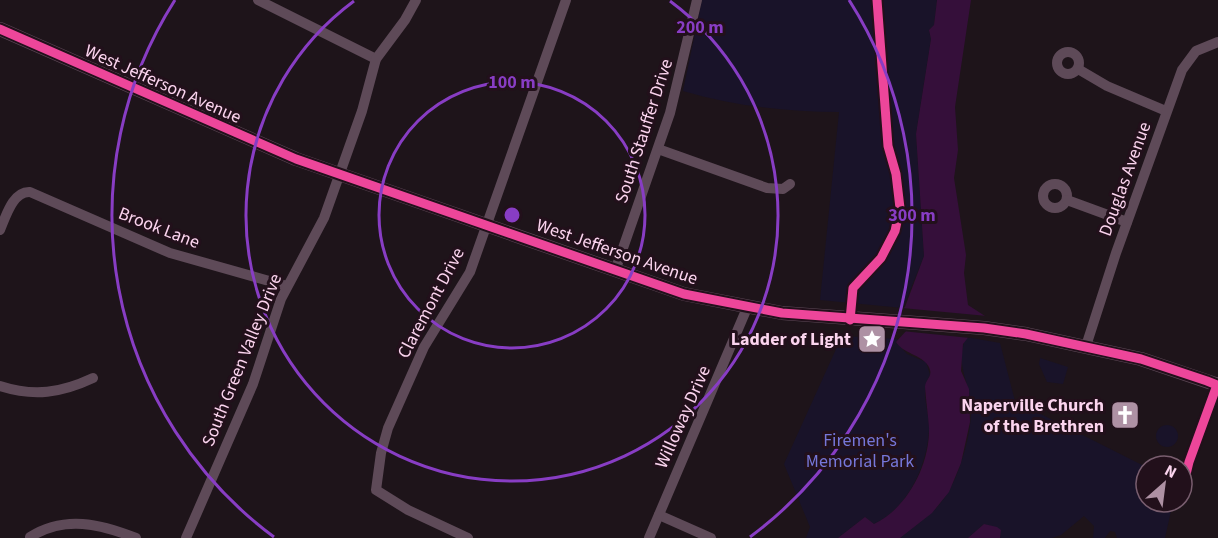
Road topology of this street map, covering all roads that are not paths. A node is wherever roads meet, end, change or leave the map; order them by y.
1 (258, 0) edge
2 (416, 0) edge
3 (566, 0) edge
4 (697, 0) edge
5 (0, 29) edge
6 (1218, 42) edge
7 (376, 59) junction
8 (1078, 69) dead end
9 (1166, 111) junction
10 (658, 149) junction
11 (341, 174) junction
12 (790, 184) dead end
13 (1067, 200) dead end
14 (1127, 222) junction
15 (486, 225) junction
16 (0, 230) edge
17 (615, 271) junction
18 (287, 286) junction
19 (747, 308) junction
20 (1086, 346) junction
21 (93, 378) dead end
22 (1218, 384) edge
23 (0, 386) edge
24 (1192, 454) edge
25 (659, 515) junction
26 (30, 537) edge
27 (136, 538) edge
28 (186, 538) edge
29 (468, 538) edge
30 (649, 538) edge
31 (711, 538) edge

1 - 7 street
2 - 7 street, South Green Valley Drive
3 - 15 street, Claremont Drive
4 - 10 street, South Stauffer Drive
5 - 11 street, West Jefferson Avenue
6 - 9 street, Douglas Avenue
7 - 11 street, South Green Valley Drive
8 - 9 street
9 - 14 street, Douglas Avenue
10 - 12 street
10 - 17 street, South Stauffer Drive
11 - 15 street, West Jefferson Avenue
11 - 18 street, South Green Valley Drive
13 - 14 street
14 - 20 street, Douglas Avenue
15 - 17 street, West Jefferson Avenue
15 - 29 street, Claremont Drive
16 - 18 street, Brook Lane
17 - 19 street, West Jefferson Avenue
18 - 28 street, South Green Valley Drive
19 - 20 street, West Jefferson Avenue
19 - 25 street, Willoway Drive
20 - 22 street, West Jefferson Avenue
21 - 23 street
22 - 24 street
25 - 30 street, Willoway Drive
25 - 31 street
26 - 27 street

